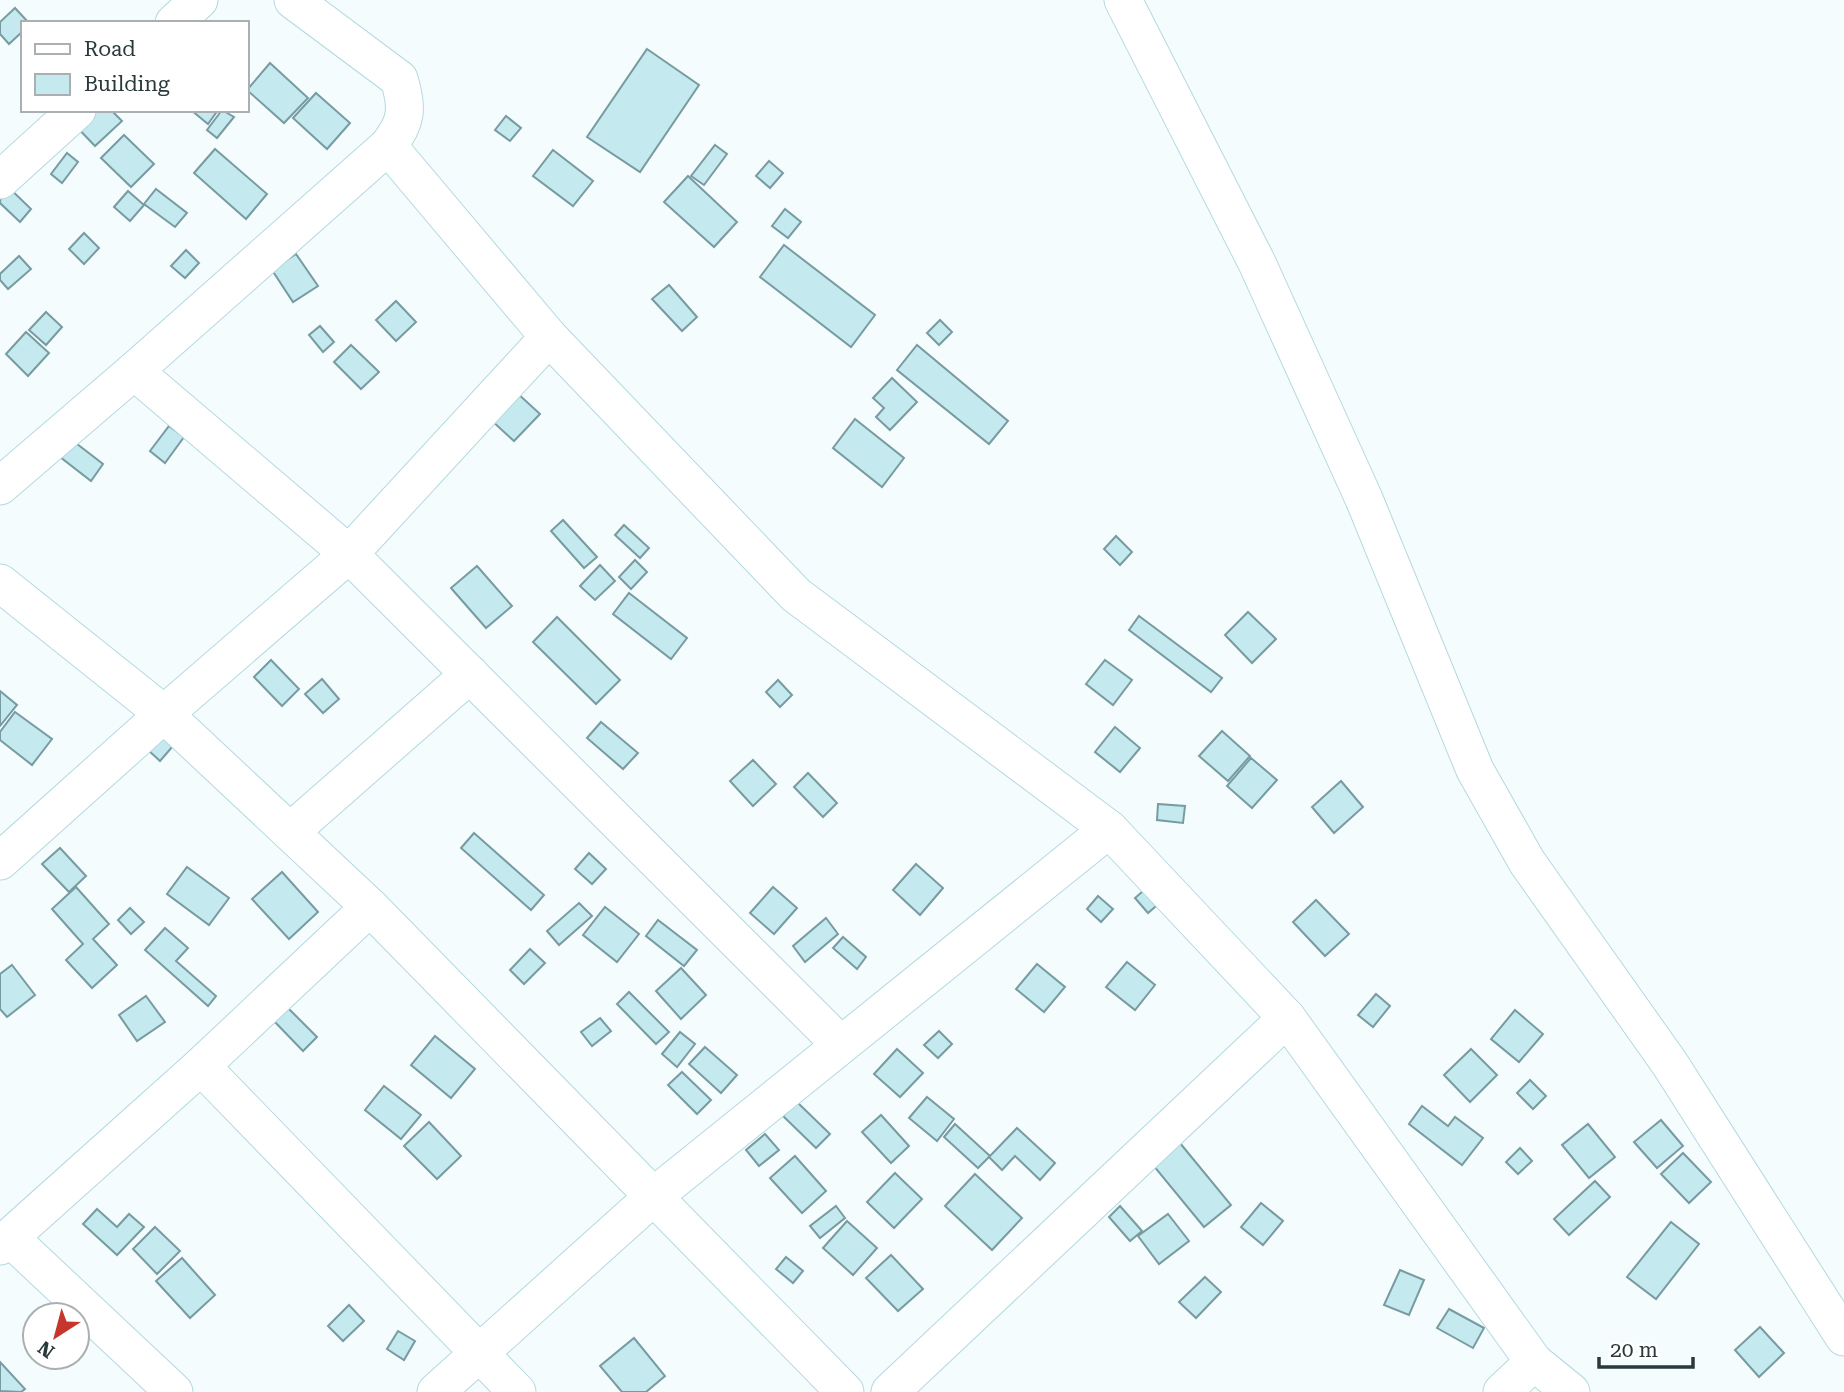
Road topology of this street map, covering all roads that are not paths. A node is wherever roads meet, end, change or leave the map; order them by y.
1 (199, 0) edge
2 (293, 0) edge
3 (1123, 0) edge
4 (176, 21) edge
5 (75, 112) edge
6 (388, 146) junction
7 (0, 180) edge
8 (549, 337) junction
9 (134, 371) junction
10 (0, 486) edge
11 (349, 554) junction
12 (0, 583) edge
13 (470, 674) junction
14 (164, 714) junction
15 (1110, 829) junction
16 (290, 832) junction
17 (0, 861) edge
18 (370, 907) junction
19 (1287, 1018) junction
20 (841, 1045) junction
21 (201, 1066) junction
22 (653, 1196) junction
23 (5, 1242) edge
24 (1844, 1337) edge
25 (478, 1353) junction
26 (1534, 1362) junction
27 (174, 1392) edge
28 (436, 1392) edge
29 (517, 1392) edge
30 (845, 1392) edge
31 (890, 1392) edge
32 (1502, 1392) edge
33 (1571, 1392) edge

1 - 4 street
2 - 6 street
3 - 24 street
5 - 7 street
6 - 8 street
6 - 9 street
8 - 11 street
8 - 15 street
9 - 10 street
9 - 11 street
11 - 13 street
11 - 14 street
12 - 14 street
13 - 16 street
13 - 20 street
14 - 16 street
14 - 17 street
15 - 19 street
15 - 20 street
16 - 18 street
18 - 21 street
18 - 22 street
19 - 26 street
19 - 31 street
20 - 22 street
21 - 23 street
21 - 25 street
22 - 25 street
22 - 30 street
23 - 27 street
25 - 28 street
25 - 29 street
26 - 32 street
26 - 33 street

